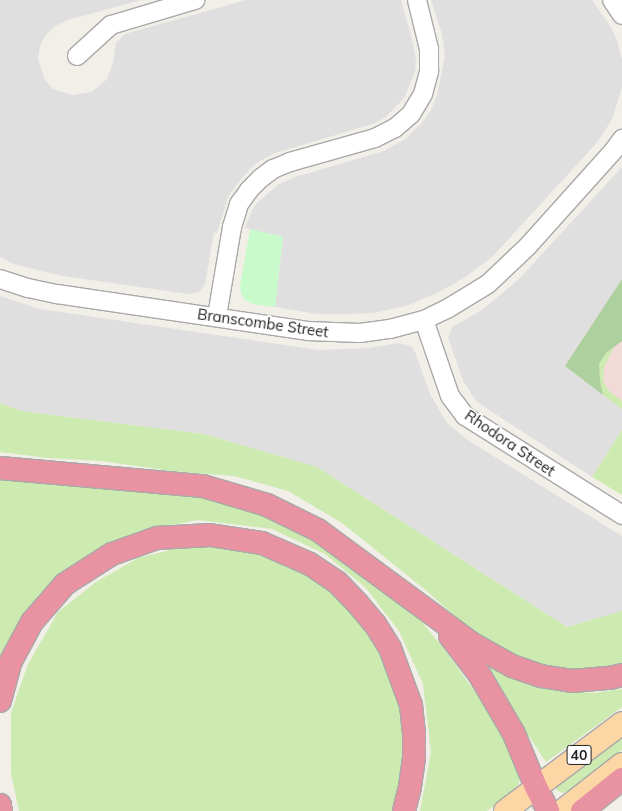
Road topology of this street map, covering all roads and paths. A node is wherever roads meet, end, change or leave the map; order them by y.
1 (195, 0) edge
2 (416, 0) edge
3 (612, 0) edge
4 (622, 15) edge
5 (77, 56) dead end
6 (622, 139) edge
7 (0, 279) edge
8 (217, 316) junction
9 (424, 320) junction
10 (0, 468) edge
11 (622, 515) edge
12 (434, 614) junction
13 (622, 675) edge
14 (0, 701) edge
15 (622, 723) edge
16 (622, 764) edge
17 (622, 779) edge
18 (536, 787) junction
19 (0, 806) edge
20 (2, 811) edge
21 (404, 811) edge
22 (504, 811) edge
23 (548, 811) edge
24 (562, 811) edge
25 (582, 811) edge

1 - 5 street
2 - 8 street
3 - 4 street
6 - 9 street, Branscombe Street
7 - 8 street, Branscombe Street
8 - 9 street, Branscombe Street
9 - 11 street, Rhodora Street
10 - 12 highway
12 - 13 highway
12 - 18 highway
14 - 21 highway
15 - 18 main road, 40
16 - 24 main road, 40
17 - 25 highway
18 - 22 main road, 40
18 - 23 highway
19 - 20 highway

